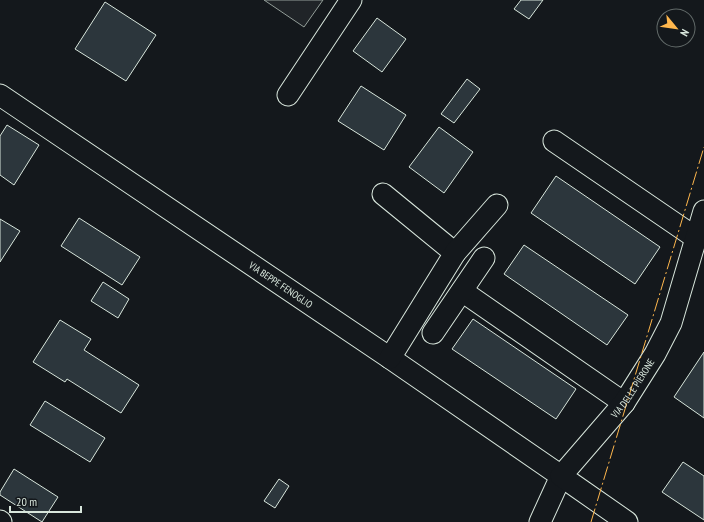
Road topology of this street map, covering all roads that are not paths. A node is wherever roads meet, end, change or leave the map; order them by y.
1 (351, 0) edge
2 (288, 94) dead end
3 (0, 95) edge
4 (554, 141) dead end
5 (383, 194) dead end
6 (497, 205) dead end
7 (704, 211) edge
8 (696, 238) junction
9 (455, 253) junction
10 (484, 258) dead end
11 (462, 291) junction
12 (433, 333) dead end
13 (390, 358) junction
14 (624, 403) junction
15 (562, 476) junction
16 (540, 522) edge
17 (627, 522) edge

1 - 2 street
3 - 13 street, VIA BEPPE FENOGLIO
4 - 8 street
5 - 9 street
6 - 9 street
7 - 8 street, VIA DELLE PIERONE
8 - 14 street, VIA DELLE PIERONE
9 - 13 street
10 - 11 street
11 - 12 street
11 - 14 street
13 - 15 street, VIA BEPPE FENOGLIO
14 - 15 street, VIA DELLE PIERONE
15 - 16 street, VIA DELLE PIERONE
15 - 17 street

